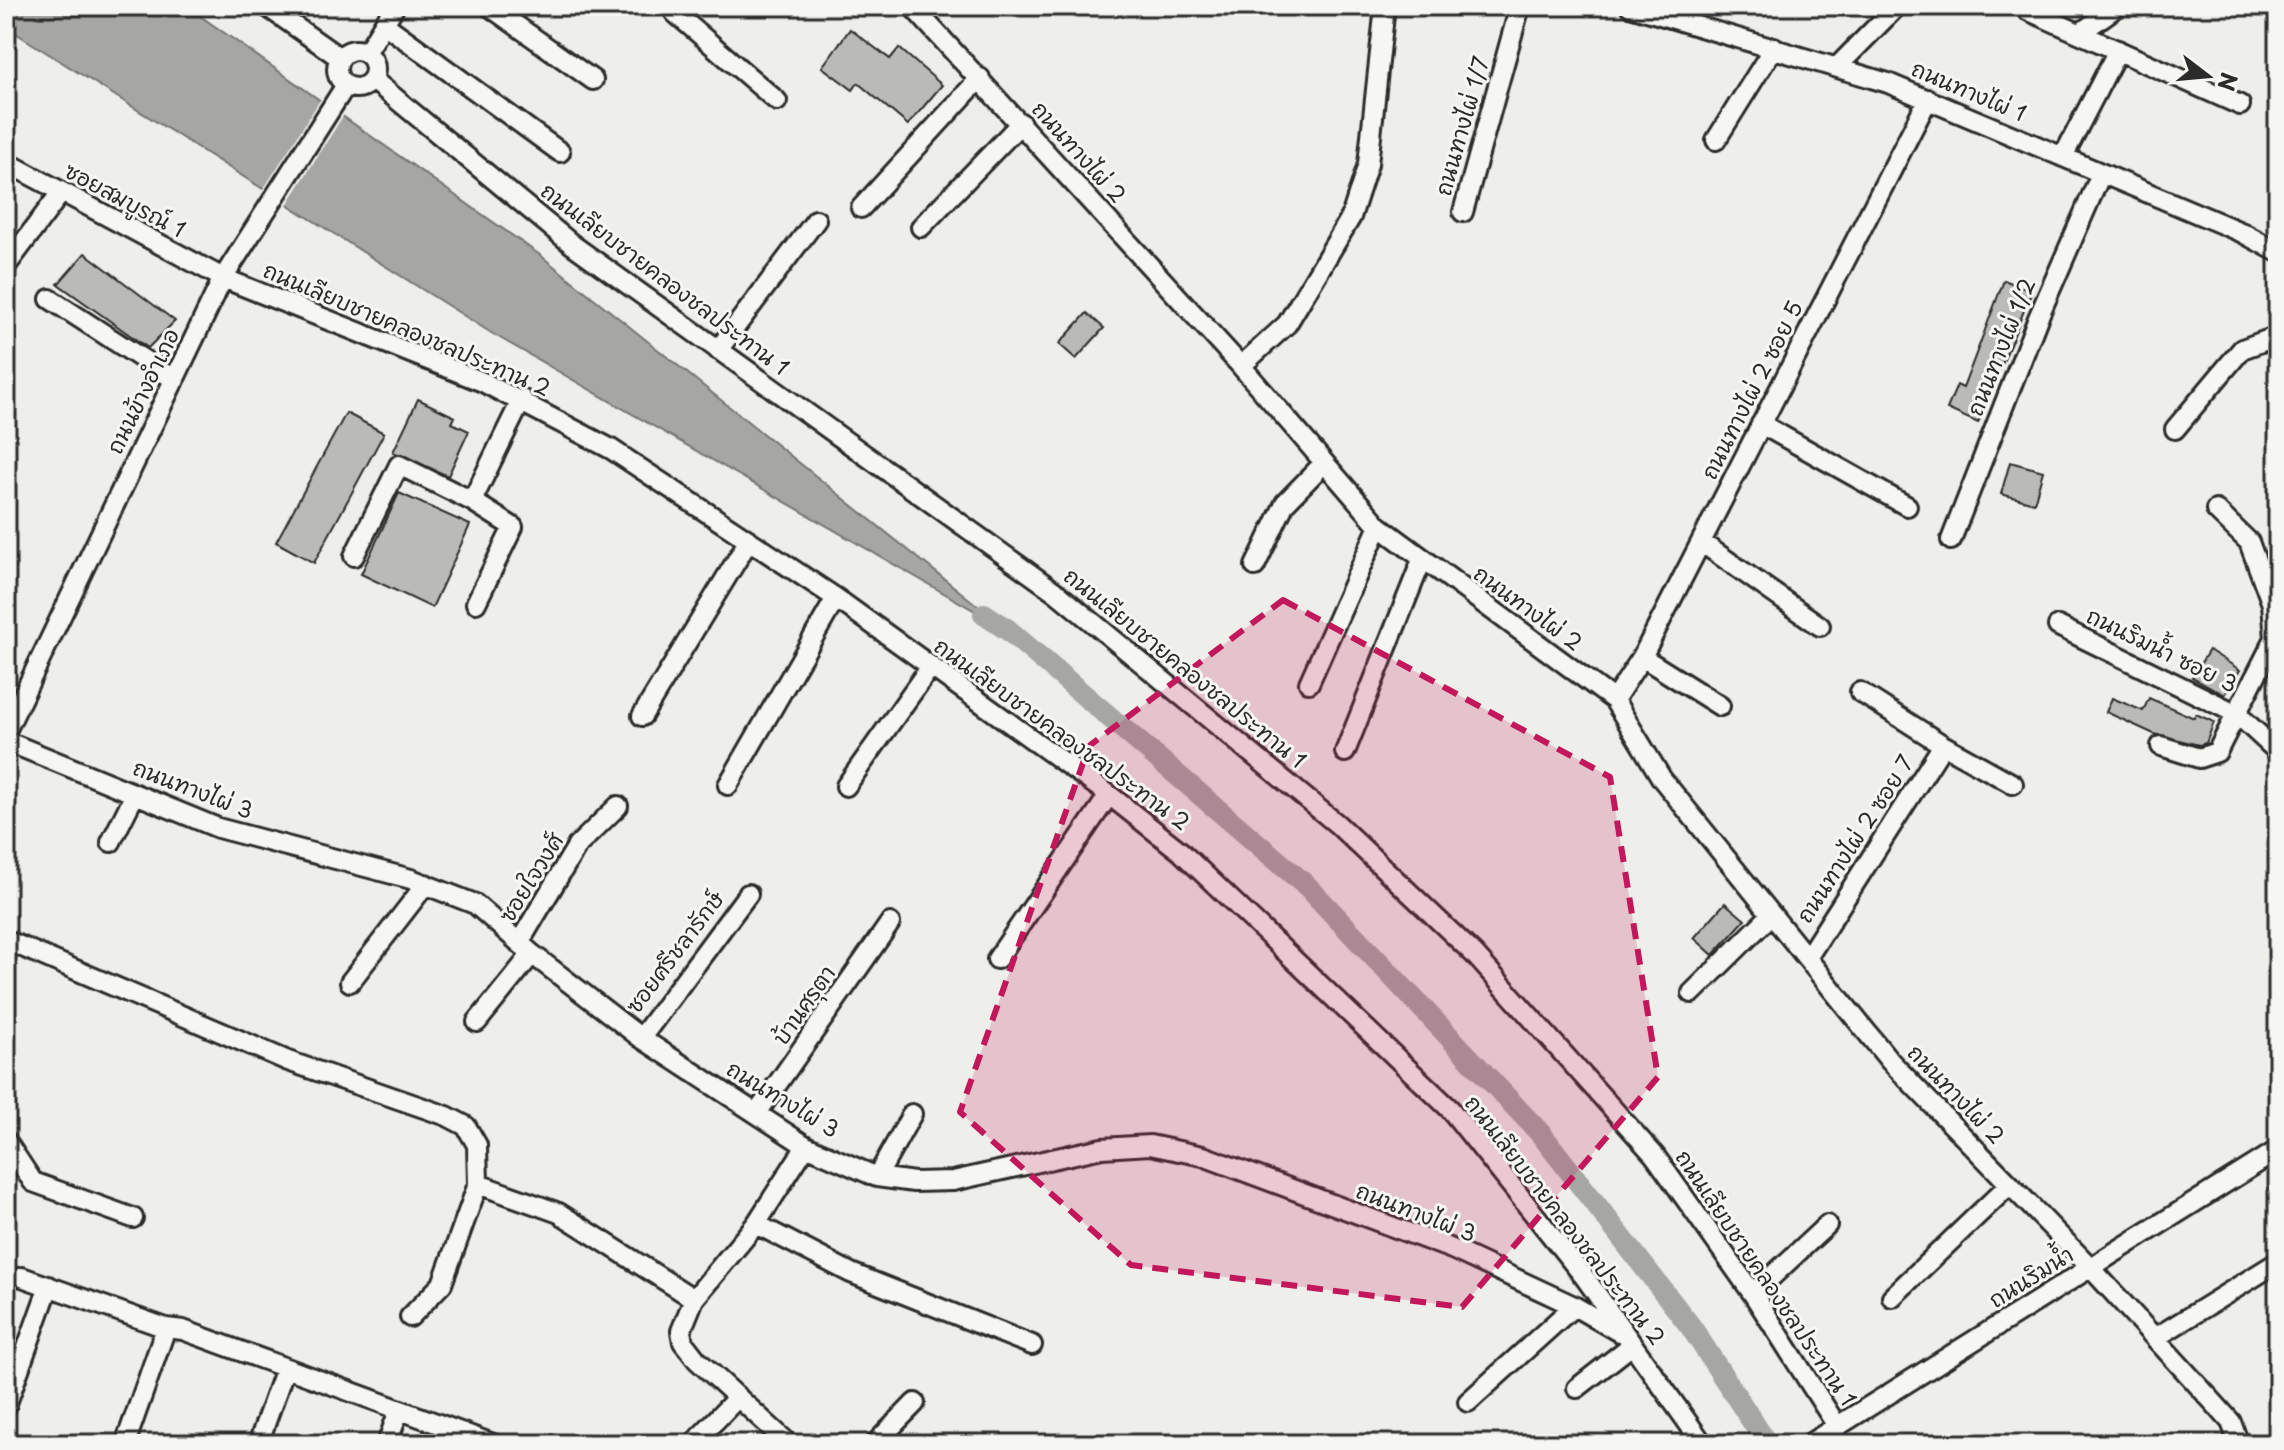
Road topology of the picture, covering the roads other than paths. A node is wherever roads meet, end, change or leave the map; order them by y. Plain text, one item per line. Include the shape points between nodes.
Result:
1 (266, 6) edge
2 (395, 6) edge
3 (489, 6) edge
4 (678, 6) edge
5 (912, 6) edge
6 (1385, 6) edge
7 (1520, 6) edge
8 (1630, 6) edge
9 (1897, 6) edge
10 (2118, 6) edge
11 (2027, 10) dead end
12 (384, 24) junction
13 (2080, 33) junction
14 (1774, 47) junction
15 (2118, 50) junction
16 (366, 53) junction
17 (340, 58) junction
18 (1837, 67) junction
19 (980, 78) junction
20 (372, 79) junction
21 (593, 80) dead end
22 (342, 91) junction
23 (1928, 99) junction
24 (777, 101) dead end
25 (2240, 105) dead end
26 (1021, 123) junction
27 (1716, 140) dead end
28 (560, 152) dead end
29 (2063, 157) junction
30 (6, 162) edge
31 (2101, 174) junction
32 (60, 194) junction
33 (861, 208) dead end
34 (1463, 212) dead end
35 (816, 220) dead end
36 (921, 227) dead end
37 (2278, 252) edge
38 (6, 266) edge
39 (223, 278) junction
40 (50, 299) dead end
41 (2278, 336) edge
42 (718, 350) junction
43 (1241, 366) junction
44 (175, 380) junction
45 (522, 399) junction
46 (1761, 424) junction
47 (2175, 429) dead end
48 (1324, 463) junction
49 (472, 501) junction
50 (1907, 506) dead end
51 (2216, 510) dead end
52 (1379, 526) junction
53 (749, 540) junction
54 (1951, 540) dead end
55 (1701, 542) junction
56 (354, 556) dead end
57 (1422, 560) junction
58 (1255, 566) dead end
59 (836, 598) junction
60 (476, 603) dead end
61 (1820, 626) dead end
62 (2058, 626) dead end
63 (1642, 657) junction
64 (931, 666) junction
65 (1309, 683) dead end
66 (1860, 692) dead end
67 (1614, 700) junction
68 (1720, 706) dead end
69 (2237, 714) junction
70 (642, 716) dead end
71 (6, 731) edge
72 (6, 741) edge
73 (1943, 745) junction
74 (2161, 746) dead end
75 (1345, 752) dead end
76 (2278, 752) edge
77 (2013, 784) dead end
78 (728, 785) dead end
79 (846, 786) dead end
80 (135, 794) junction
81 (1109, 795) junction
82 (618, 806) dead end
83 (111, 842) dead end
84 (426, 884) junction
85 (748, 894) dead end
86 (1770, 916) junction
87 (890, 923) dead end
88 (6, 940) edge
89 (525, 948) junction
90 (1807, 958) junction
91 (997, 959) dead end
92 (350, 982) dead end
93 (1692, 993) dead end
94 (477, 1022) dead end
95 (641, 1038) junction
96 (757, 1113) junction
97 (912, 1114) dead end
98 (6, 1141) edge
99 (806, 1146) junction
100 (2278, 1150) edge
101 (877, 1177) junction
102 (478, 1184) junction
103 (2009, 1185) junction
104 (133, 1218) dead end
105 (756, 1224) junction
106 (1827, 1225) dead end
107 (2278, 1262) edge
108 (2091, 1268) junction
109 (22, 1277) dead end
110 (49, 1286) junction
111 (1753, 1294) junction
112 (1892, 1297) dead end
113 (694, 1299) junction
114 (1574, 1306) junction
115 (410, 1317) dead end
116 (166, 1328) junction
117 (2155, 1338) junction
118 (1629, 1340) junction
119 (1032, 1345) dead end
120 (285, 1368) junction
121 (1577, 1388) dead end
122 (738, 1397) junction
123 (1468, 1402) dead end
124 (915, 1403) dead end
125 (6, 1406) edge
126 (399, 1410) junction
127 (1835, 1428) junction
128 (125, 1444) edge
129 (258, 1444) edge
130 (387, 1444) edge
131 (493, 1444) edge
132 (693, 1444) edge
133 (789, 1444) edge
134 (875, 1444) edge
135 (1703, 1444) edge
136 (1809, 1444) edge
137 (2239, 1444) edge

1 - 17 street
2 - 12 street
3 - 21 street
4 - 24 street via 675,13
5 - 19 street, ถนนทางไผ่ 2
6 - 43 street via 1368,164 1351,217 1287,324
7 - 34 street, ถนนทางไผ่ 1/7
8 - 14 street, ถนนทางไผ่ 1
9 - 18 street
10 - 13 street
11 - 13 street
12 - 16 street
12 - 28 street
13 - 15 street
14 - 18 street, ถนนทางไผ่ 1
14 - 27 street
15 - 25 street
15 - 29 street
16 - 17 street via 352,50
16 - 20 street via 375,65
17 - 22 street
18 - 23 street, ถนนทางไผ่ 1
19 - 26 street, ถนนทางไผ่ 2
19 - 33 street
20 - 22 street
20 - 42 street, ถนนเลียบชายคลองชลประทาน 1 via 573,245
22 - 39 street, ถนนข้างอำเภอ
23 - 29 street, ถนนทางไผ่ 1
23 - 46 street, ถนนทางไผ่ 2 ซอย 5
26 - 36 street
26 - 43 street, ถนนทางไผ่ 2
29 - 31 street, ถนนทางไผ่ 1
30 - 32 street, ซอยสมบูรณ์ 1
31 - 37 street, ถนนทางไผ่ 1
31 - 54 street, ถนนทางไผ่ 1/2
32 - 38 street
32 - 39 street, ซอยสมบูรณ์ 1
35 - 42 street
39 - 44 street, ถนนข้างอำเภอ
39 - 45 street, ถนนเลียบชายคลองชลประทาน 2
40 - 44 street
41 - 47 street via 2242,349
42 - 111 street, ถนนเลียบชายคลองชลประทาน 1 via 1057,593 1337,824 1474,954 1655,1156
43 - 48 street, ถนนทางไผ่ 2
44 - 71 street, ถนนข้างอำเภอ
45 - 49 street
45 - 53 street, ถนนเลียบชายคลองชลประทาน 2 via 611,449
46 - 50 street
46 - 55 street, ถนนทางไผ่ 2 ซอย 5
48 - 52 street, ถนนทางไผ่ 2
48 - 58 street via 1285,503
49 - 56 street via 399,465
49 - 60 street via 513,527
51 - 69 street via 2249,542 2272,604 2275,638
52 - 57 street, ถนนทางไผ่ 2
52 - 65 street
53 - 59 street, ถนนเลียบชายคลองชลประทาน 2
53 - 70 street
55 - 61 street
55 - 63 street, ถนนทางไผ่ 2 ซอย 5
57 - 67 street, ถนนทางไผ่ 2
57 - 75 street
59 - 64 street, ถนนเลียบชายคลองชลประทาน 2
59 - 78 street
62 - 69 street, ถนนริมน้ำ ซอย 3
63 - 67 street, ถนนทางไผ่ 2 ซอย 5
63 - 68 street
64 - 79 street
64 - 81 street, ถนนเลียบชายคลองชลประทาน 2
66 - 73 street
67 - 86 street, ถนนทางไผ่ 2 via 1662,779
69 - 74 street via 2217,752 2209,756 2188,756
69 - 76 street, ถนนริมน้ำ ซอย 3
72 - 80 street, ถนนทางไผ่ 3
73 - 77 street
73 - 90 street, ถนนทางไผ่ 2 ซอย 7
80 - 83 street
80 - 84 street, ถนนทางไผ่ 3 via 218,828
81 - 91 street
81 - 118 street, ถนนเลียบชายคลองชลประทาน 2 via 1180,851 1450,1109
82 - 89 street, ซอยใจวงศ์ via 577,846
84 - 89 street, ถนนทางไผ่ 3 via 475,904
84 - 92 street
85 - 95 street, ซอยศรีชลารักษ์
86 - 90 street, ถนนทางไผ่ 2
86 - 93 street
87 - 96 street, บ้านศรุตา
88 - 102 street via 271,1054 457,1121 477,1145
89 - 94 street, ซอยใจวงศ์
89 - 95 street, ถนนทางไผ่ 3
90 - 103 street, ถนนทางไผ่ 2 via 1890,1061
95 - 96 street, ถนนทางไผ่ 3
96 - 99 street, ถนนทางไผ่ 3
97 - 101 street
98 - 104 street via 33,1182
99 - 101 street, ถนนทางไผ่ 3
99 - 105 street
100 - 108 street, ถนนริมน้ำ
101 - 114 street, ถนนทางไผ่ 3 via 953,1181 1102,1148 1150,1145 1203,1156 1452,1249
102 - 113 street via 559,1213
102 - 115 street via 442,1284
103 - 108 street, ถนนทางไผ่ 2
103 - 112 street
105 - 113 street
105 - 119 street via 851,1273
106 - 111 street
107 - 117 street
108 - 117 street, ถนนทางไผ่ 2
108 - 127 street, ถนนริมน้ำ
109 - 110 street
110 - 116 street
110 - 125 street
111 - 127 street, ถนนเลียบชายคลองชลประทาน 1
113 - 122 street via 682,1320 683,1342
114 - 118 street, ถนนทางไผ่ 3
114 - 123 street
116 - 120 street
116 - 128 street
117 - 137 street, ถนนทางไผ่ 2 via 2231,1422
118 - 121 street
118 - 135 street, ถนนเลียบชายคลองชลประทาน 2
120 - 126 street
120 - 129 street
122 - 132 street
122 - 133 street
124 - 134 street
126 - 130 street
126 - 131 street
127 - 136 street, ถนนริมน้ำ

